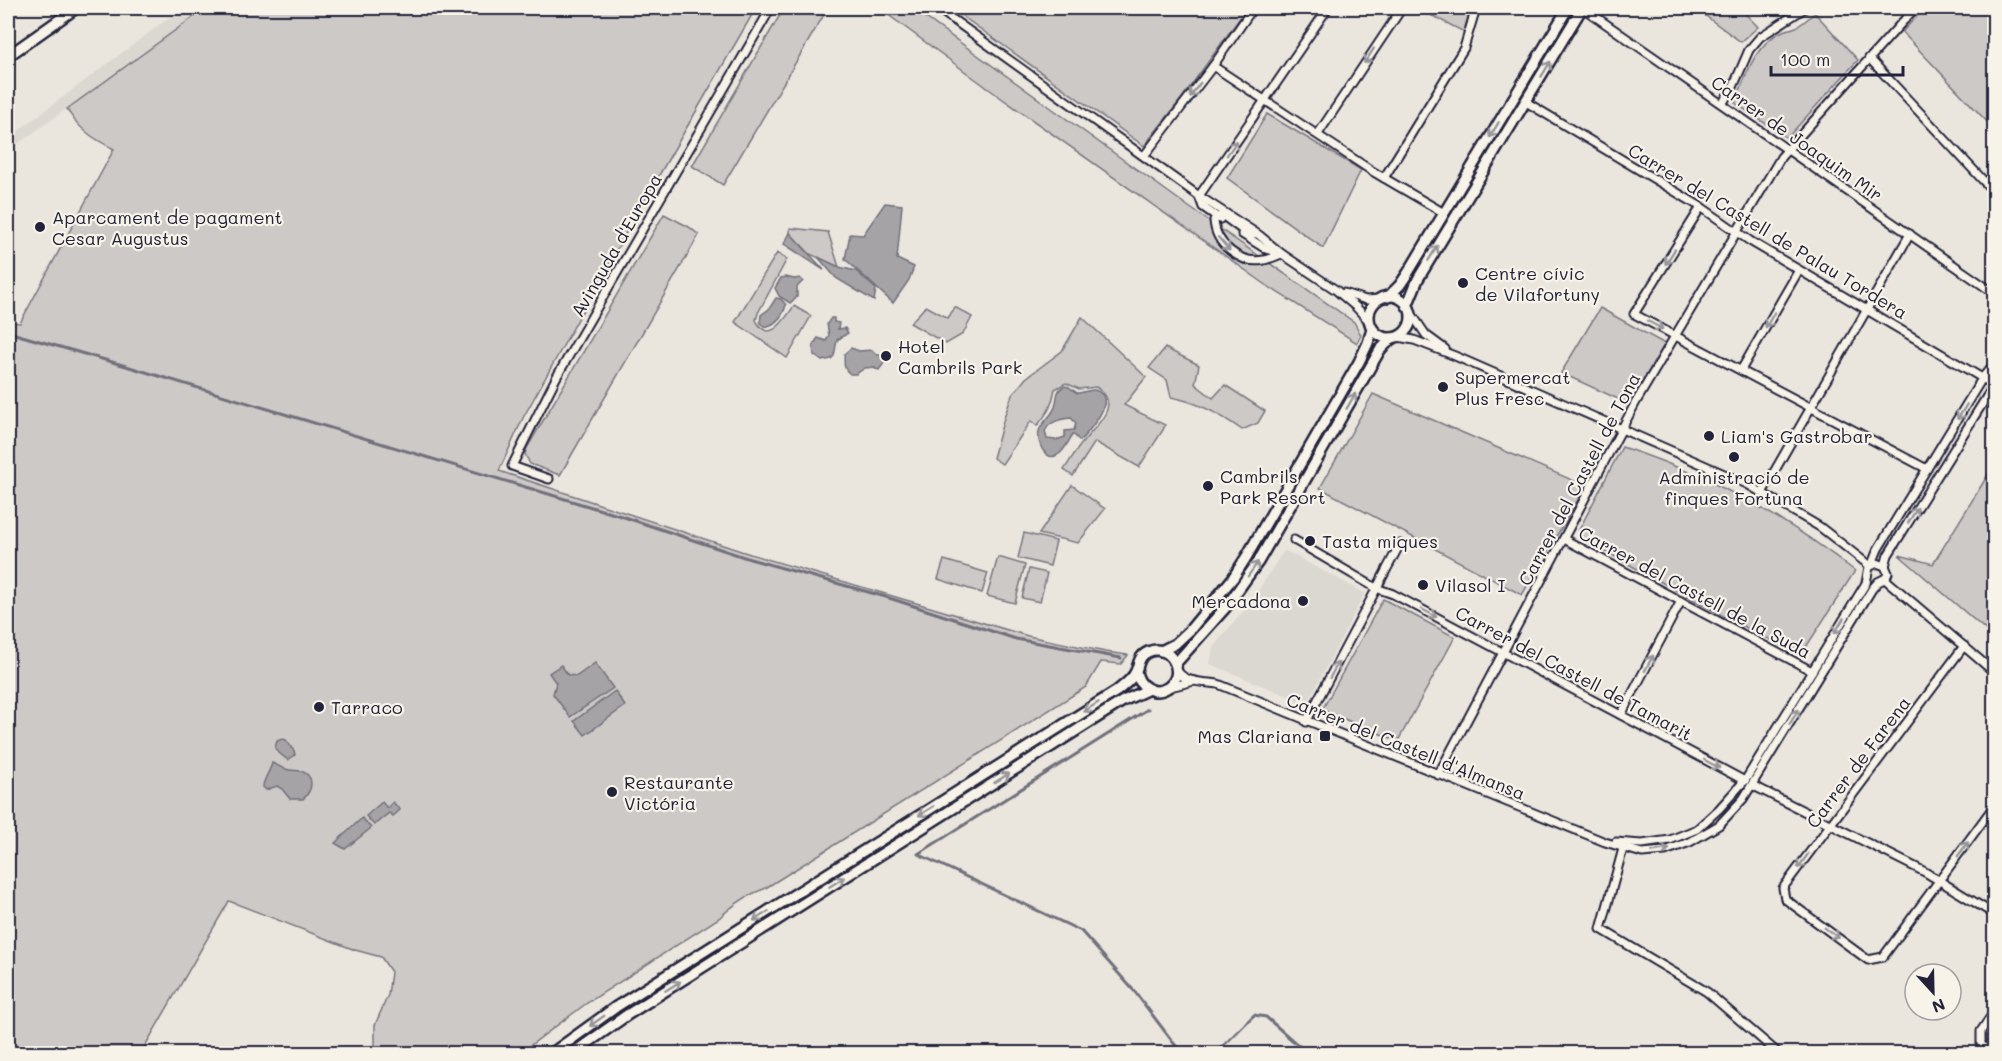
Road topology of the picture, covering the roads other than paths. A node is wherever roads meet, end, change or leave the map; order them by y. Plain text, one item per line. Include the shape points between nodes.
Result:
1 (71, 8) edge
2 (771, 8) edge
3 (937, 8) edge
4 (1253, 8) edge
5 (1328, 8) edge
6 (1402, 8) edge
7 (1476, 8) edge
8 (1568, 8) edge
9 (1582, 8) edge
10 (1805, 8) edge
11 (1914, 8) edge
12 (8, 56) edge
13 (1869, 58) junction
14 (1213, 66) junction
15 (1266, 100) junction
16 (1526, 102) junction
17 (1722, 104) junction
18 (1318, 134) junction
19 (1787, 149) junction
20 (1144, 156) junction
21 (1384, 178) junction
22 (1995, 192) edge
23 (1199, 196) junction
24 (1701, 207) junction
25 (1444, 213) junction
26 (1218, 218) junction
27 (1737, 233) junction
28 (1910, 234) junction
29 (1260, 235) junction
30 (1282, 254) junction
31 (1799, 270) junction
32 (1336, 290) junction
33 (1994, 292) edge
34 (1384, 298) junction
35 (1409, 309) junction
36 (1866, 311) junction
37 (1371, 325) junction
38 (1676, 336) junction
39 (1395, 338) junction
40 (1455, 356) junction
41 (1995, 364) edge
42 (1741, 370) junction
43 (1983, 377) junction
44 (1995, 385) edge
45 (1811, 407) junction
46 (1622, 429) junction
47 (1927, 469) junction
48 (549, 478) dead end
49 (1762, 492) junction
50 (1564, 538) junction
51 (1294, 540) dead end
52 (1400, 544) dead end
53 (1871, 565) junction
54 (1885, 566) junction
55 (1868, 575) junction
56 (1882, 581) junction
57 (1376, 588) junction
58 (1681, 601) junction
59 (1964, 646) junction
60 (1161, 651) junction
61 (1503, 652) junction
62 (1176, 666) junction
63 (1136, 671) junction
64 (1812, 671) junction
65 (1995, 672) edge
66 (1196, 681) junction
67 (1167, 688) junction
68 (1149, 689) junction
69 (1621, 715) junction
70 (1306, 722) junction
71 (1438, 775) junction
72 (1745, 781) junction
73 (1752, 785) junction
74 (1995, 806) edge
75 (1830, 824) junction
76 (1624, 845) junction
77 (1939, 880) junction
78 (1995, 914) edge
79 (1995, 1012) edge
80 (551, 1053) edge
81 (572, 1053) edge
82 (1779, 1053) edge
83 (1994, 1053) edge

1 - 12 street
2 - 48 street, Avinguda d'Europa via 556,378 512,466
3 - 20 street
4 - 14 street
5 - 15 street
6 -> 18 street
7 - 21 street via 1464,48
8 -> 25 street
16 -> 9 street
9 - 17 street, Carrer de Joaquim Mir
10 - 17 street via 1760,37 1749,50
11 - 13 street, Carrer del Castell de Tona
13 - 19 street, Carrer del Castell de Tona
13 - 22 street
14 - 15 street
14 -> 20 street
15 - 18 street
23 -> 15 street
16 - 24 street, Carrer del Castell de Palau Tordera
35 -> 16 street via 1418,279
17 - 19 street, Carrer de Joaquim Mir
18 - 21 street
19 - 27 street, Carrer del Castell de Tona
19 - 28 street, Carrer de Joaquim Mir
20 - 23 street
21 - 25 street
23 - 26 street via 1203,207
23 - 29 street
24 - 27 street, Carrer del Castell de Palau Tordera
24 -> 38 street via 1634,314
25 - 34 street via 1400,285
26 - 29 street via 1222,216 1245,232
26 - 30 street via 1266,249
26 -> 30 street via 1214,220 1214,229 1230,251 1262,261
27 - 31 street, Carrer del Castell de Palau Tordera
27 - 38 street, Carrer del Castell de Tona
28 - 33 street, Carrer de Joaquim Mir
28 - 36 street
29 - 30 street
30 - 32 street
31 - 36 street, Carrer del Castell de Palau Tordera
31 -> 42 street
32 - 34 street via 1356,298
32 - 37 street
34 - 35 street via 1397,298
34 - 37 street via 1371,308
35 - 39 street via 1408,327
35 - 40 street via 1426,336
36 - 43 street, Carrer del Castell de Palau Tordera
36 - 45 street
37 - 39 street via 1381,336
37 - 60 street via 1359,362 1247,556 1190,630
38 - 42 street
38 - 46 street, Carrer del Castell de Tona
39 - 40 street via 1414,340
62 -> 39 street via 1258,562 1380,350
40 - 46 street
41 - 43 street
42 - 45 street
43 - 44 street, Carrer del Castell de Palau Tordera
43 -> 47 street
54 -> 44 street via 1888,555
45 - 47 street
45 - 49 street
46 - 49 street
46 - 50 street, Carrer del Castell de Tona
47 - 53 street
49 - 53 street via 1820,527
50 - 58 street, Carrer del Castell de la Suda
50 - 61 street, Carrer del Castell de Tona
51 - 57 street, Carrer del Castell de Tamarit
52 - 57 street
53 - 54 street
53 - 55 street
54 - 56 street via 1888,573
55 - 56 street via 1871,580
55 -> 64 street, Carrer del Castell d'Almansa
56 - 59 street
73 -> 56 street, Carrer del Castell d'Almansa
57 -> 61 street, Carrer del Castell de Tamarit
70 -> 57 street
58 - 64 street, Carrer del Castell de la Suda
69 -> 58 street
59 - 65 street
59 - 75 street, Carrer de Farena
60 - 62 street via 1170,655
60 - 63 street via 1144,655
61 - 69 street, Carrer del Castell de Tamarit
61 - 71 street, Carrer del Castell de Tona
62 - 66 street, Carrer del Castell d'Almansa via 1180,675
62 - 67 street via 1173,682
63 - 68 street via 1141,684
63 -> 80 street via 1117,691 616,1007
64 - 72 street, Carrer del Castell d'Almansa
66 - 67 street, Carrer del Castell d'Almansa
66 - 70 street, Carrer del Castell d'Almansa via 1218,684
67 - 68 street
81 -> 68 street via 1123,700
69 -> 72 street, Carrer del Castell de Tamarit
70 - 71 street, Carrer del Castell d'Almansa
71 - 76 street, Carrer del Castell d'Almansa via 1605,842
72 - 76 street, Carrer del Castell d'Almansa via 1697,830 1670,840
73 - 75 street
76 -> 73 street, Carrer del Castell d'Almansa via 1642,853 1665,851 1690,842 1719,825
77 -> 74 street
75 - 77 street
75 -> 77 street, Carrer de Farena via 1783,888 1785,898 1868,960 1883,957
76 - 82 street via 1601,930 1707,992
77 - 78 street
79 - 83 street via 1981,1032 1981,1045

